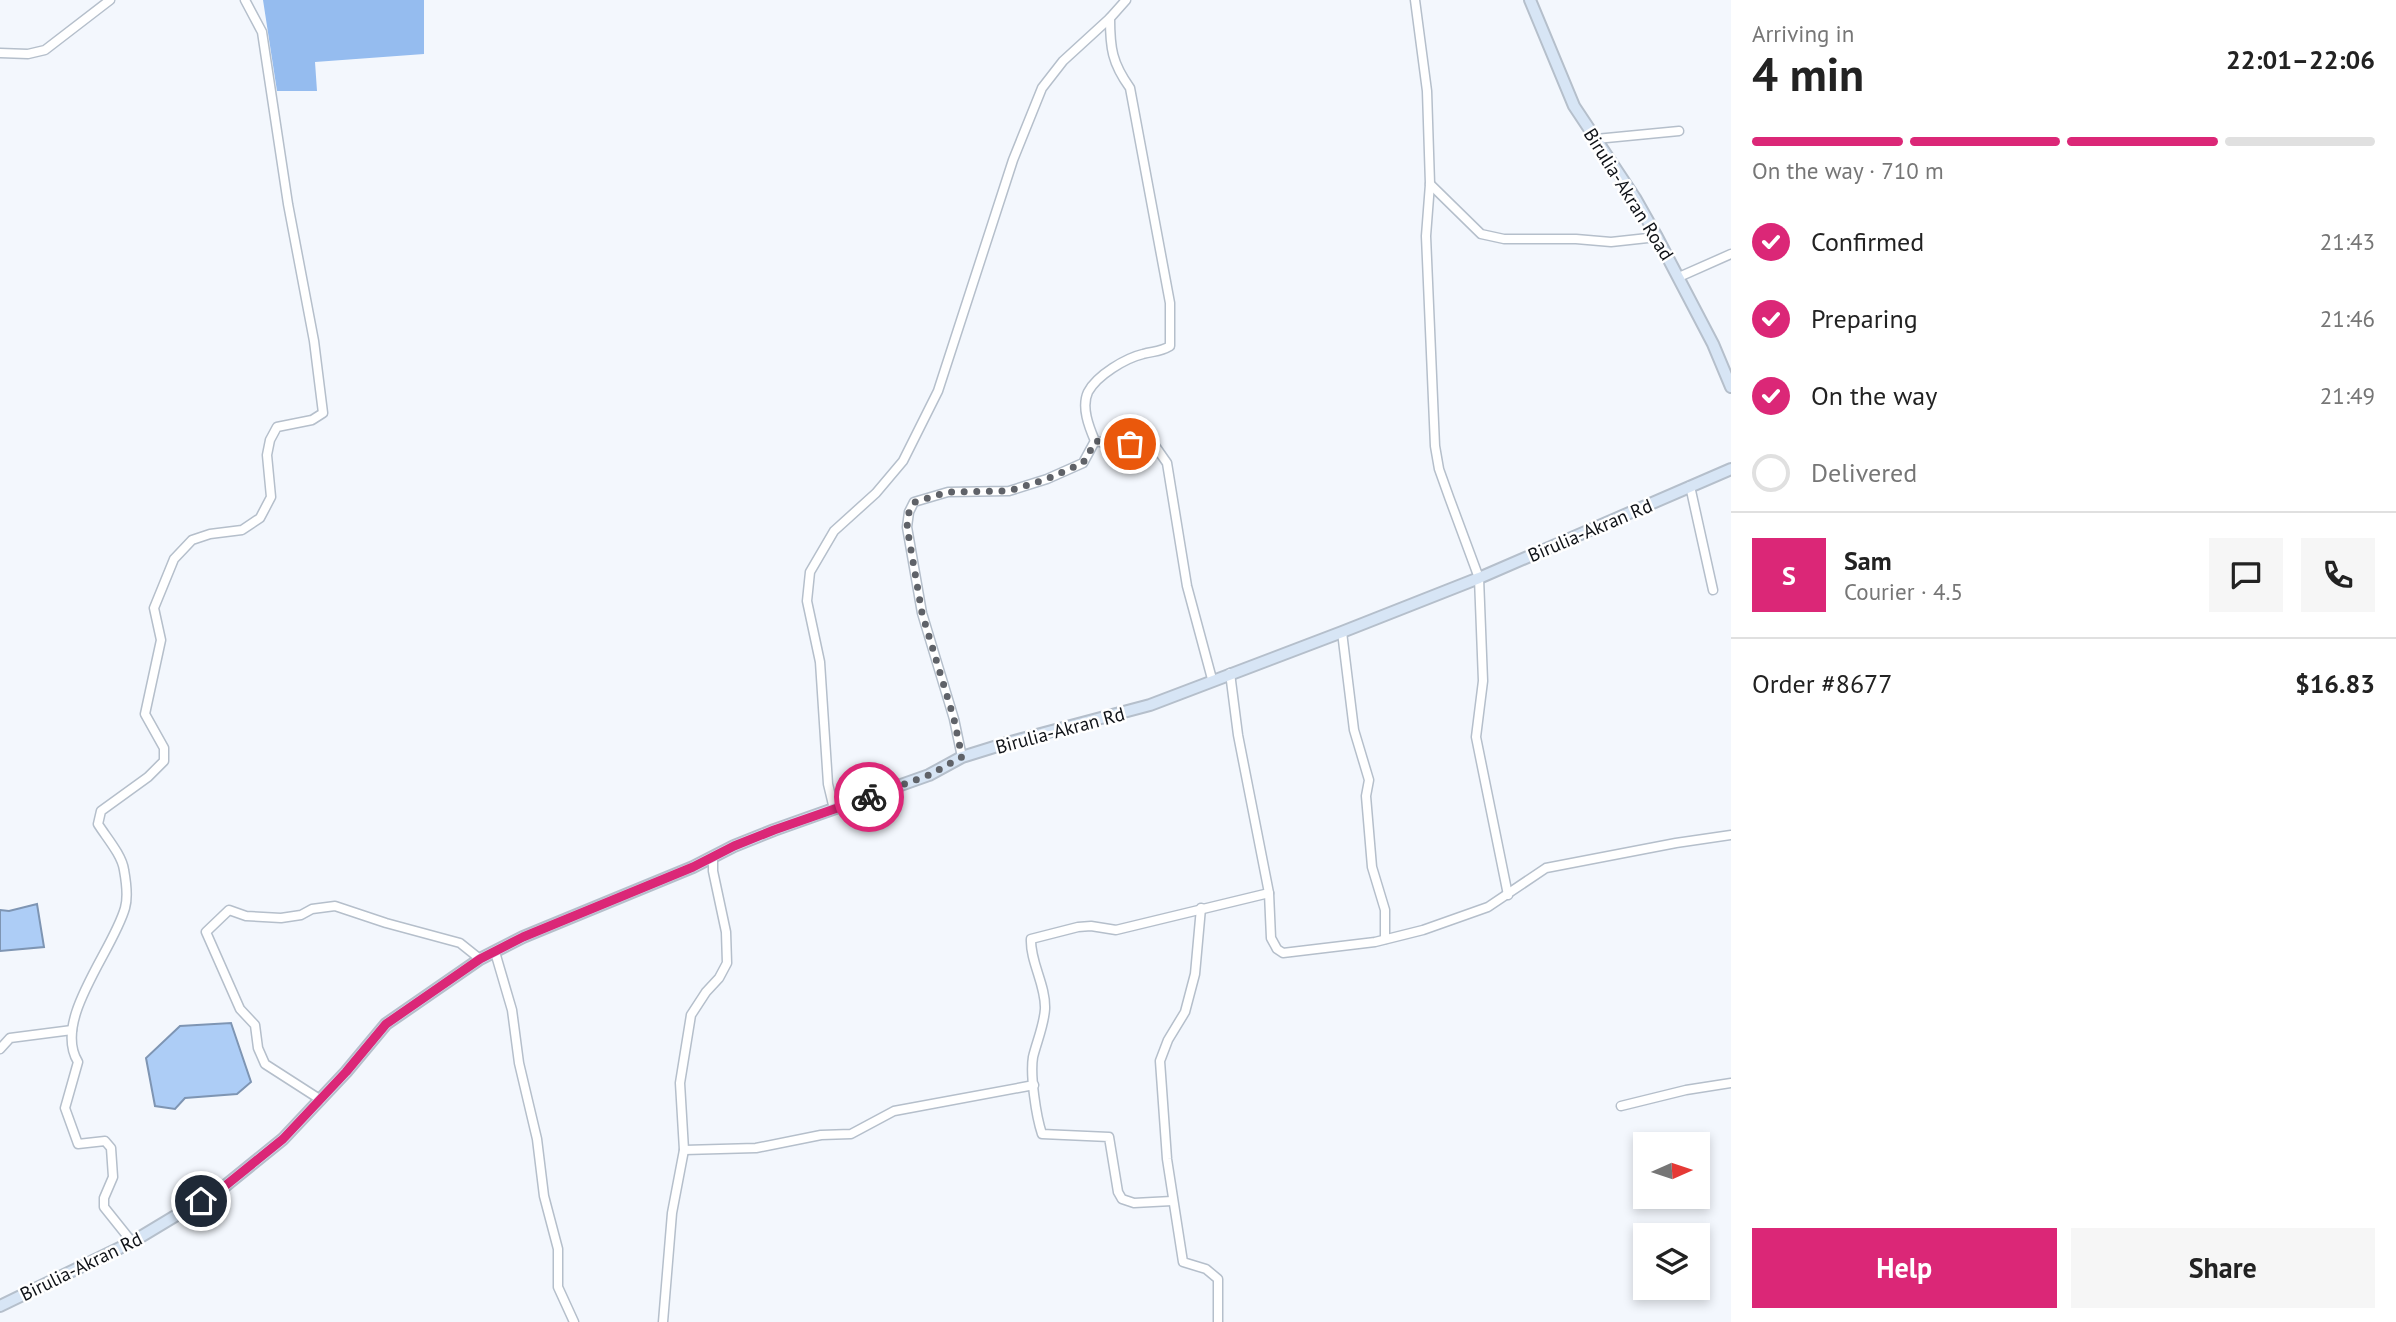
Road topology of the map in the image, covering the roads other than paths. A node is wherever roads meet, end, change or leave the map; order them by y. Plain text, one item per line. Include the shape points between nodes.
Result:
1 (110, 0) edge
2 (246, 0) edge
3 (1126, 0) edge
4 (1415, 0) edge
5 (1530, 0) edge
6 (1110, 19) junction
7 (0, 53) edge
8 (1679, 131) dead end
9 (1596, 139) junction
10 (1430, 184) junction
11 (1657, 237) junction
12 (1731, 254) edge
13 (1679, 277) junction
14 (1731, 387) edge
15 (1096, 441) junction
16 (1731, 469) edge
17 (1690, 486) junction
18 (1479, 578) junction
19 (1713, 590) dead end
20 (1342, 632) junction
21 (1230, 673) junction
22 (1212, 679) junction
23 (962, 757) junction
24 (834, 809) junction
25 (1731, 835) edge
26 (713, 857) junction
27 (1269, 893) junction
28 (1508, 895) junction
29 (1201, 908) junction
30 (1385, 939) junction
31 (495, 952) junction
32 (480, 959) junction
33 (72, 1030) junction
34 (0, 1049) edge
35 (1731, 1083) edge
36 (1034, 1085) junction
37 (321, 1100) junction
38 (1620, 1106) dead end
39 (684, 1150) junction
40 (1172, 1201) junction
41 (132, 1242) junction
42 (0, 1306) edge
43 (574, 1322) edge
44 (663, 1322) edge
45 (1218, 1322) edge

1 - 7 street via 45,51
2 - 33 street via 262,32 323,413 277,427 267,455 271,497 260,518 242,530 192,540 174,559 153,608 161,640 145,714 164,748 164,761 101,811 98,824 124,868 126,906
3 - 6 street
4 - 10 street via 1427,91
5 - 9 street, Birulia-Akran Road via 1574,106
6 - 15 street via 1110,48 1130,88 1170,303 1170,346 1116,366 1088,393 1088,425
6 - 24 street via 1063,61 1042,88 1013,160 938,391 902,461 876,493 834,531 810,572 807,601 820,662 828,785
8 - 9 street
9 - 11 street, Birulia-Akran Road
10 - 11 street via 1481,234 1504,239 1611,242
10 - 18 street via 1426,236 1435,446
11 - 13 street, Birulia-Akran Road
12 - 13 street
13 - 14 street, Birulia-Akran Road
15 - 22 street via 1153,443 1167,463 1187,586
15 - 23 street via 1083,463 1047,479 1009,491 948,492 915,502 909,512 908,539 922,613
16 - 17 street, Birulia-Akran Rd
17 - 18 street, Birulia-Akran Rd
17 - 19 street
18 - 20 street, Birulia-Akran Rd
18 - 28 street via 1483,681 1476,737
20 - 21 street, Birulia-Akran Rd
20 - 30 street via 1354,730 1369,780 1366,796 1372,867 1385,910
21 - 22 street, Birulia-Akran Rd
21 - 27 street
22 - 23 street, Birulia-Akran Rd via 1150,705
23 - 24 street, Birulia-Akran Rd via 929,775
24 - 26 street, Birulia-Akran Rd
25 - 28 street via 1546,867
26 - 31 street, Birulia-Akran Rd
26 - 39 street via 727,962 691,1015 680,1083
27 - 29 street
27 - 30 street via 1271,939 1283,953
28 - 30 street via 1468,915
29 - 36 street via 1116,930 1078,927 1031,939 1045,1008 1032,1061
29 - 40 street via 1195,974 1185,1012 1160,1061
31 - 32 street, Birulia-Akran Rd
31 - 43 street via 512,1010 544,1196 558,1249 558,1287
32 - 37 street, Birulia-Akran Rd via 386,1024
32 - 37 street via 460,943 335,906 281,918 229,910 206,932 240,1009 255,1025 265,1064
33 - 34 street via 10,1038
33 - 41 street via 72,1052 79,1062 65,1108 78,1144 105,1140 111,1148 113,1177 104,1207
35 - 38 street
36 - 39 street via 894,1111 851,1134 756,1148
36 - 40 street via 1042,1133 1109,1137 1122,1199 1134,1203
37 - 41 street, Birulia-Akran Rd via 283,1139 225,1186
39 - 44 street via 672,1213
40 - 45 street via 1183,1262 1206,1269 1218,1279
41 - 42 street, Birulia-Akran Rd

